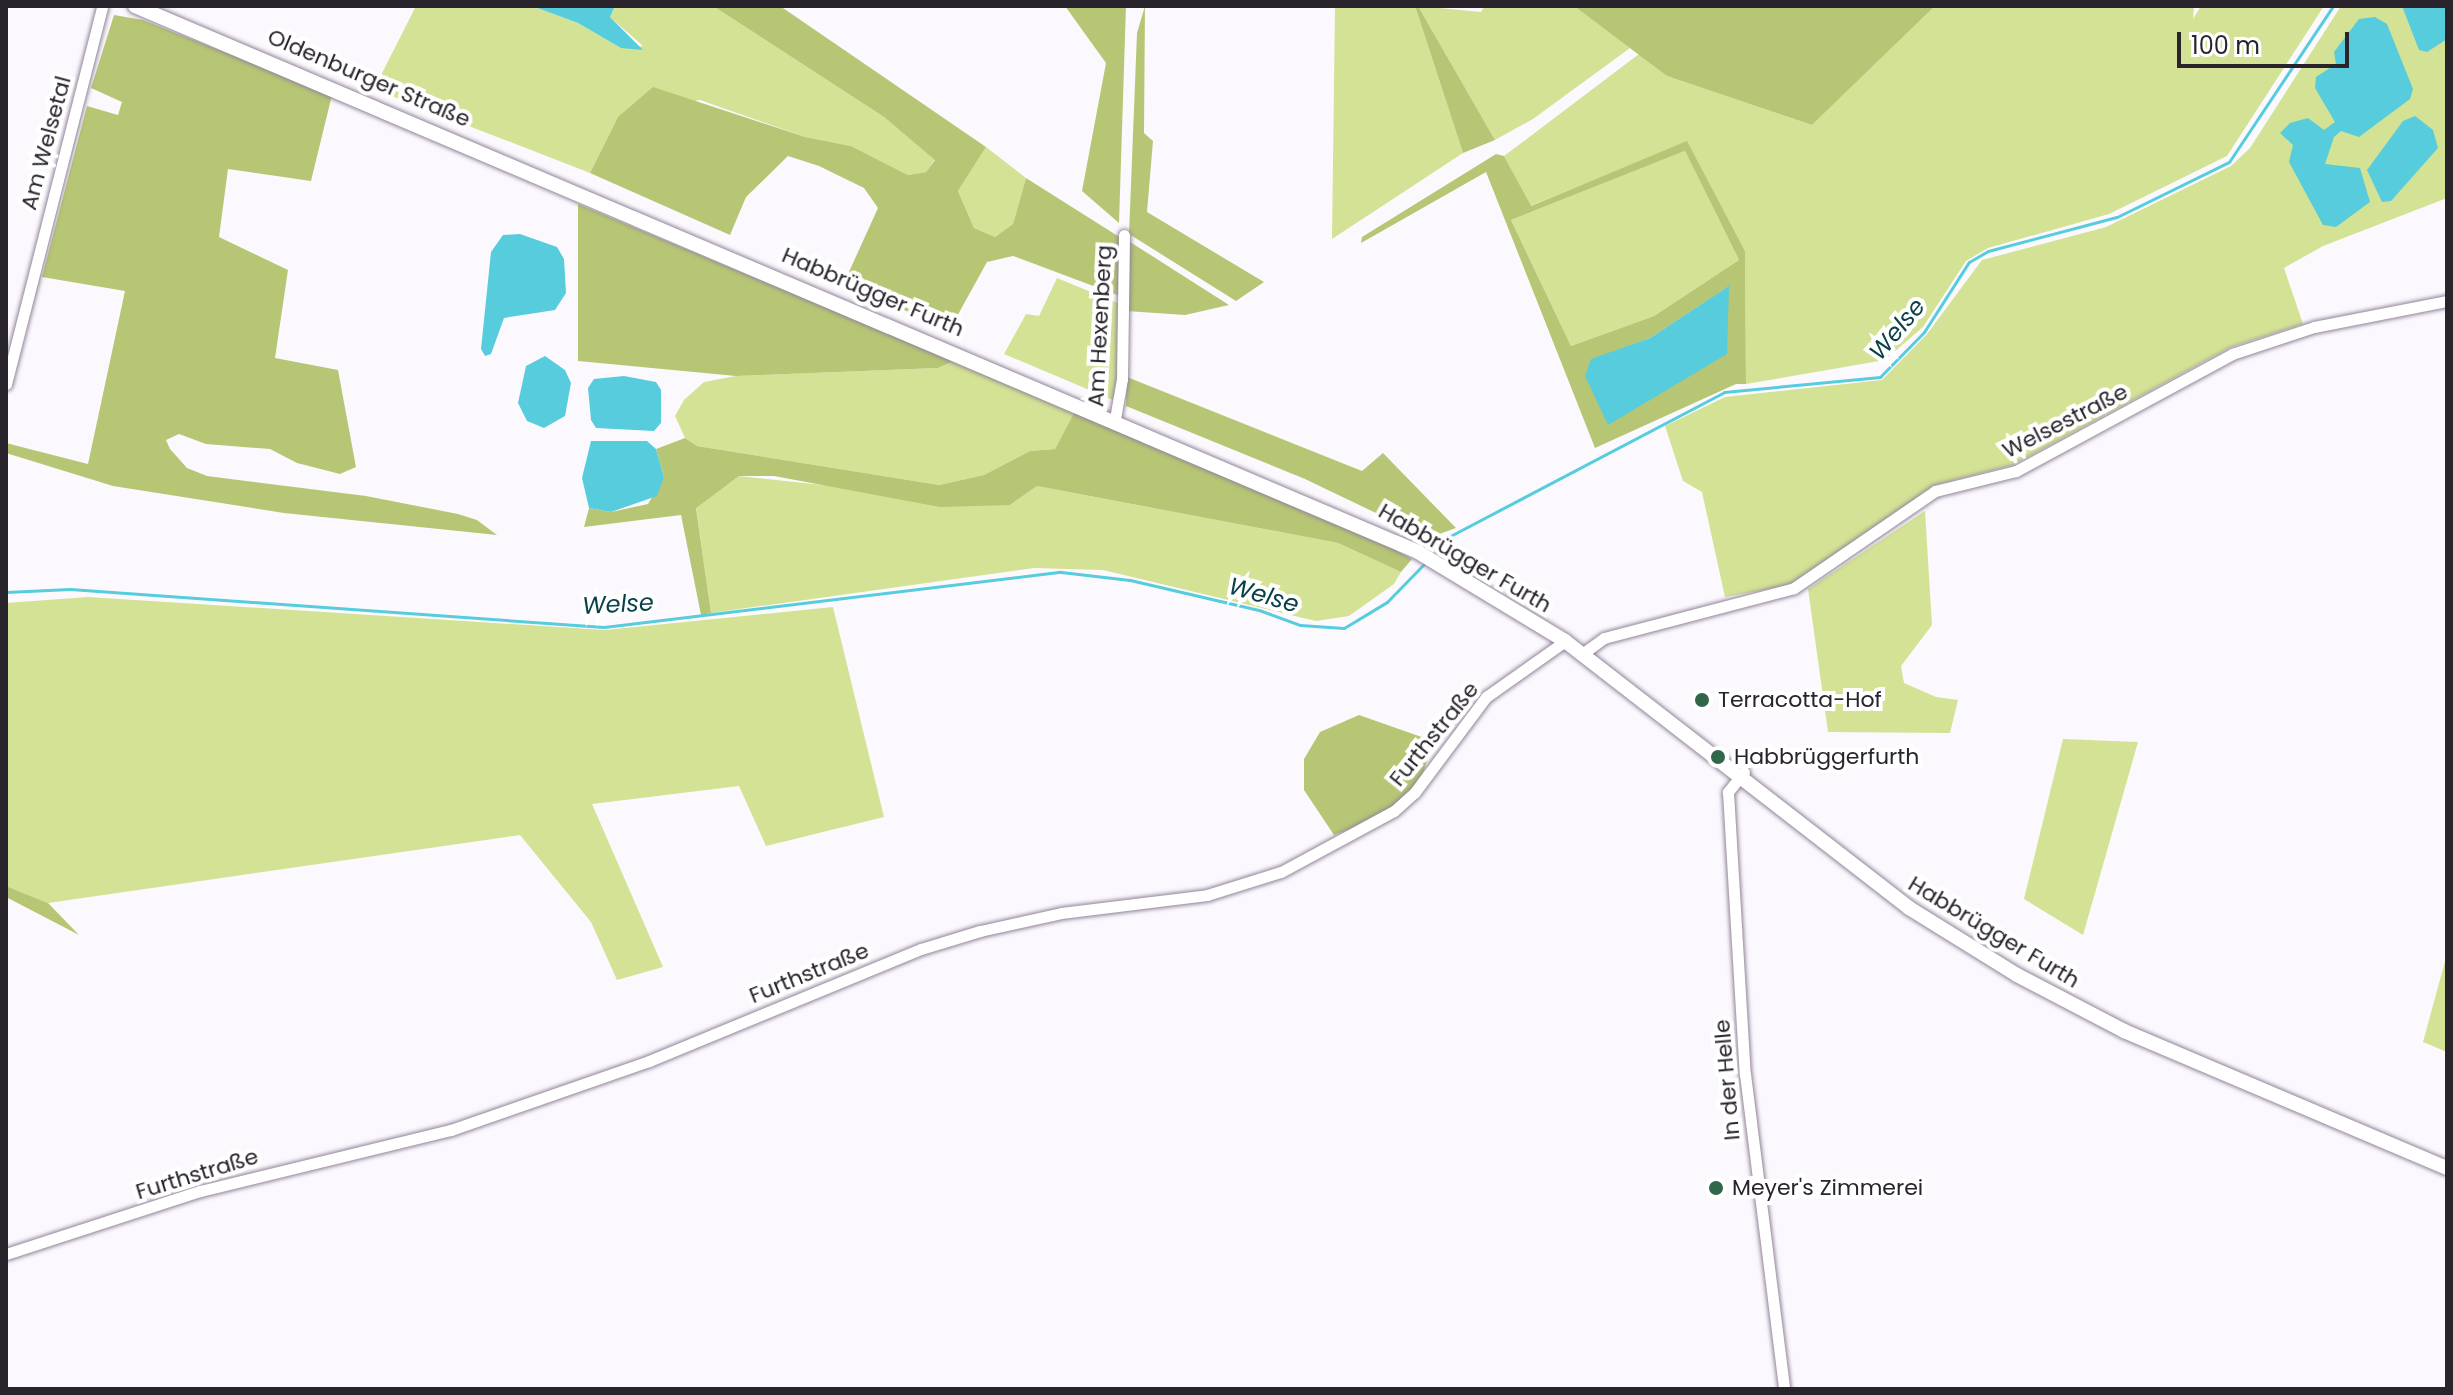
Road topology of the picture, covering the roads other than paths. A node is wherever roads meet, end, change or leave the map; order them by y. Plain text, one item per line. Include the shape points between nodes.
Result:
1 (102, 6) edge
2 (135, 6) edge
3 (497, 156) joint
4 (1124, 235) dead end
5 (2447, 301) edge
6 (6, 384) edge
7 (1115, 419) junction
8 (1565, 641) junction
9 (1582, 654) junction
10 (1741, 775) junction
11 (2447, 1168) edge
12 (6, 1254) edge
13 (1784, 1389) edge

1 - 6 street, Am Welsetal
2 - 3 street, Oldenburger Straße
3 - 7 street, Habbrügger Furth
4 - 7 street, Am Hexenberg via 1122,379
5 - 9 street, Welsestraße via 2314,327 2232,354 2016,471 1935,491 1794,588 1604,638
7 - 8 street, Habbrügger Furth via 1418,552
8 - 9 street, Habbrügger Furth
8 - 12 street, Furthstraße via 1486,697 1415,792 1394,811 1281,872 1207,895 1061,913 980,931 909,953 649,1061 451,1130 200,1191
9 - 10 street, Habbrügger Furth
10 - 11 street, Habbrügger Furth via 1909,908 2017,975 2124,1031
10 - 13 street, In der Helle via 1728,792 1745,1074

